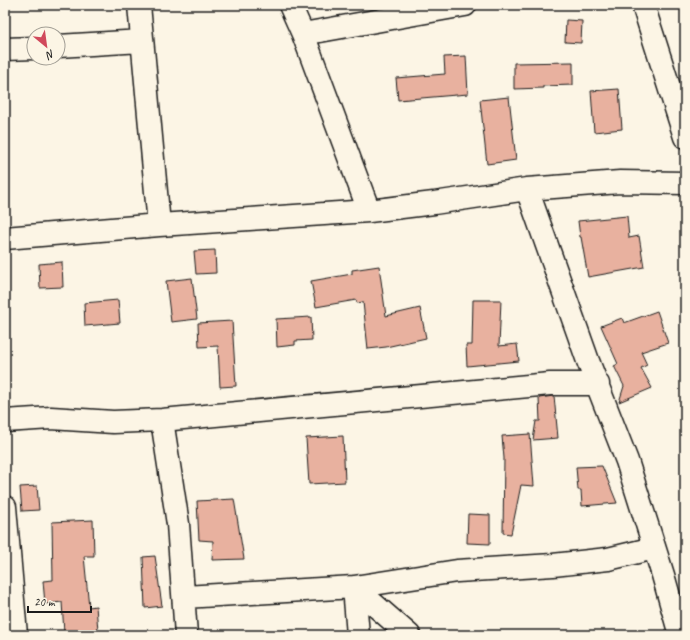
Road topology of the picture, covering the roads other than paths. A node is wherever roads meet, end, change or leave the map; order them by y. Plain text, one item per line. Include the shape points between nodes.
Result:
1 (139, 5) edge
2 (290, 5) edge
3 (465, 5) edge
4 (643, 5) edge
5 (303, 34) junction
6 (142, 41) junction
7 (66, 46) edge
8 (26, 48) edge
9 (5, 49) edge
10 (685, 137) edge
11 (685, 183) edge
12 (527, 189) junction
13 (369, 211) junction
14 (159, 225) junction
15 (5, 238) edge
16 (598, 384) junction
17 (162, 420) junction
18 (5, 421) edge
19 (5, 507) edge
20 (654, 548) junction
21 (354, 587) junction
22 (184, 596) junction
23 (16, 635) edge
24 (186, 635) edge
25 (358, 635) edge
26 (409, 635) edge
27 (680, 635) edge

1 - 6 street
2 - 5 street
3 - 5 street
4 - 10 street
5 - 13 street
6 - 7 street
6 - 14 street
8 - 9 street
11 - 12 street via 620,182
12 - 13 street
12 - 16 street
13 - 14 street
14 - 15 street
16 - 17 street via 550,384
16 - 20 street via 627,461
17 - 18 street via 113,422 51,418
17 - 22 street via 178,524
19 - 23 street
20 - 21 street via 608,559 457,570
20 - 27 street
21 - 22 street
21 - 25 street
21 - 26 street
22 - 24 street

